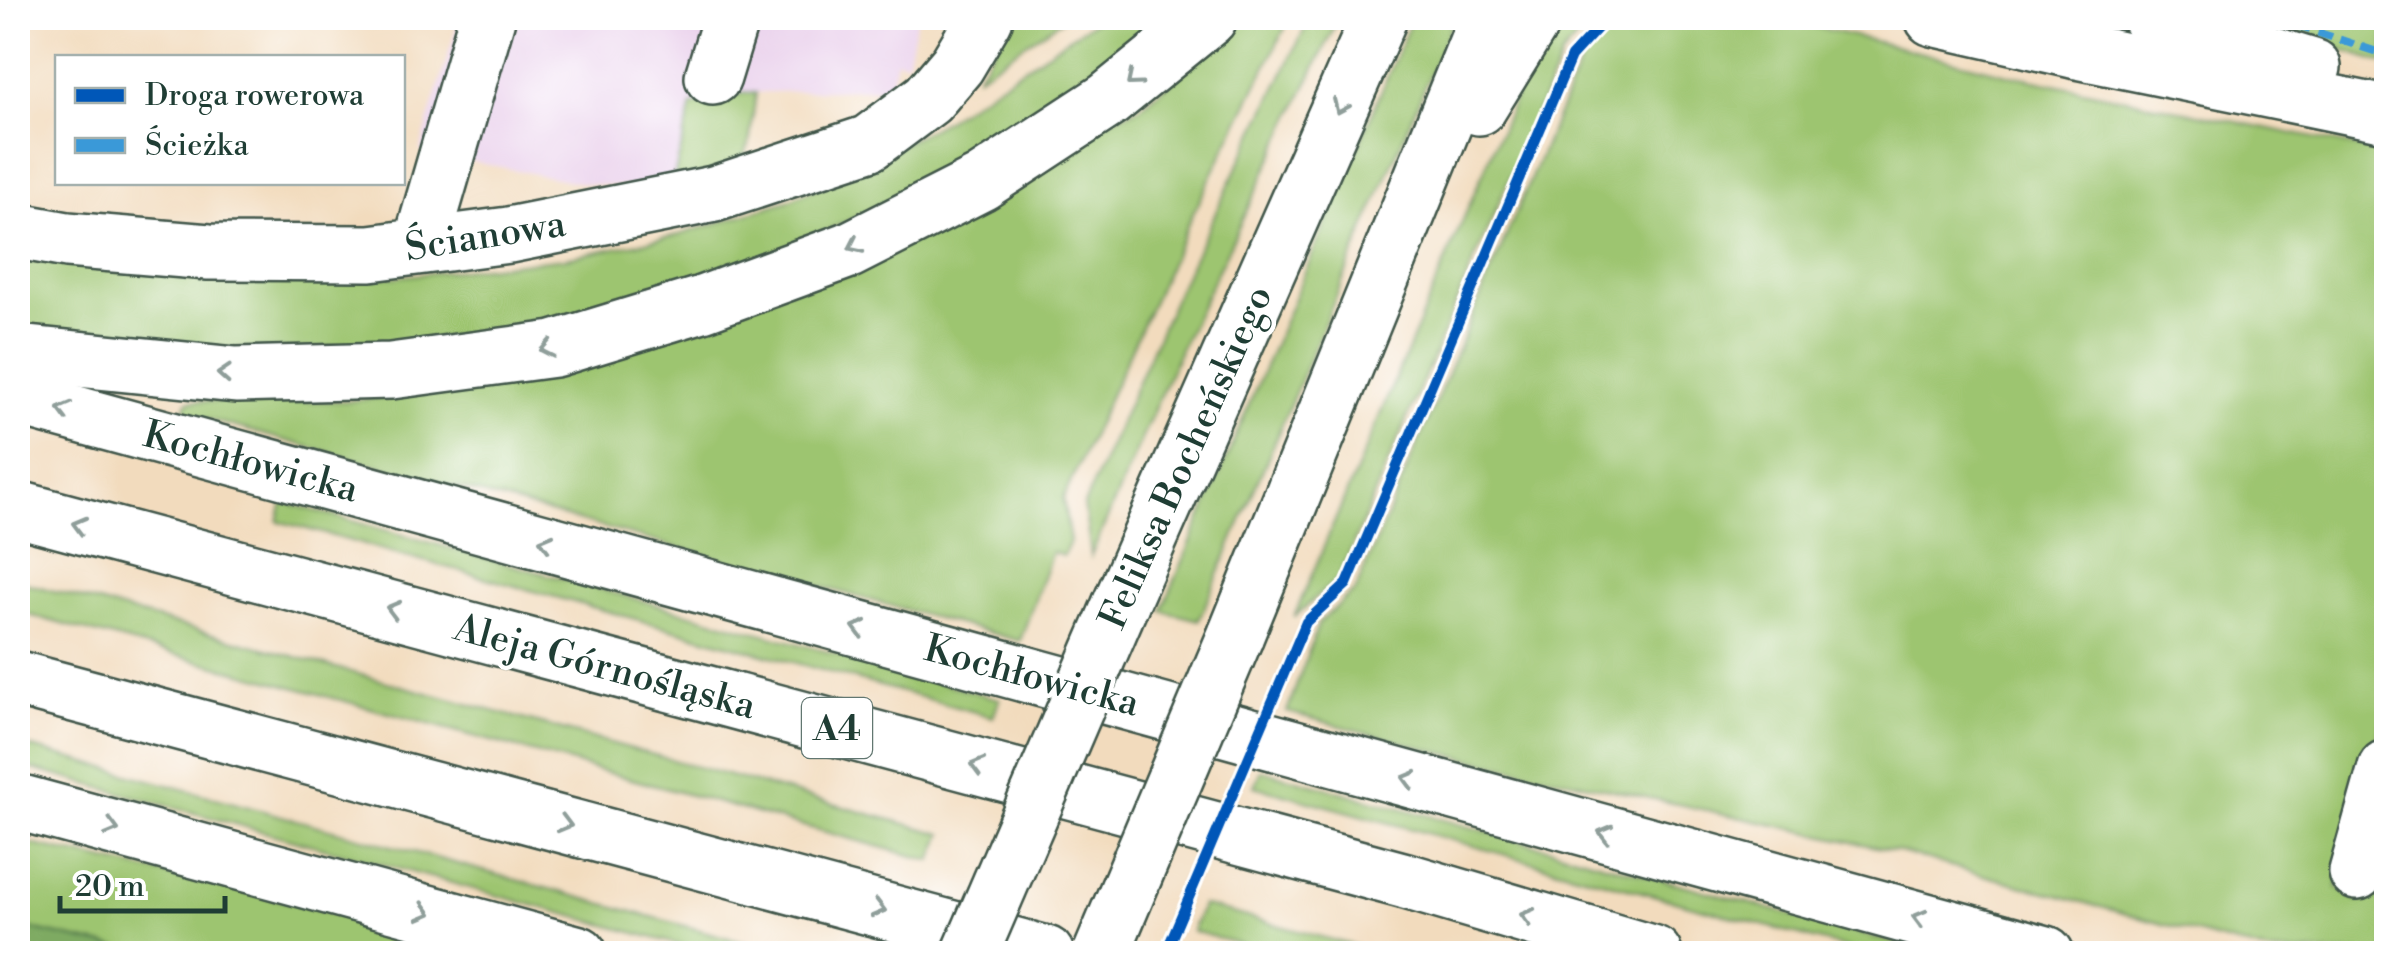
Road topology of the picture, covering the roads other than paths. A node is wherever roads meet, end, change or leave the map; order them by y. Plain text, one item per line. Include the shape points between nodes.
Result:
1 (486, 18) edge
2 (731, 18) edge
3 (985, 18) edge
4 (1208, 18) edge
5 (1379, 18) edge
6 (1487, 18) edge
7 (1534, 18) edge
8 (1933, 18) edge
9 (2150, 18) edge
10 (713, 78) dead end
11 (2386, 91) edge
12 (2386, 114) edge
13 (18, 230) edge
14 (1398, 242) junction
15 (421, 245) junction
16 (18, 354) edge
17 (18, 398) edge
18 (18, 509) edge
19 (18, 679) edge
20 (2386, 768) edge
21 (18, 802) edge
22 (2358, 872) dead end
23 (579, 954) edge
24 (970, 954) edge
25 (1046, 954) edge
26 (1101, 954) edge
27 (1654, 954) edge
28 (2046, 954) edge

1 - 15 main road
2 - 10 main road
3 - 15 main road, Ścianowa via 928,98 869,143 714,194
4 -> 16 main road via 1108,100 981,183 850,250 554,348 391,371 236,375
5 -> 24 main road, Feliksa Bocheńskiego, bridge
6 - 14 main road
7 - 14 main road
8 - 12 main road
9 - 11 main road
13 - 15 main road, Ścianowa via 209,252 370,253
14 - 26 main road, bridge
28 -> 17 main road, Kochłowicka
27 -> 18 main road, Aleja Górnośląska / A4
19 -> 25 main road
20 - 22 main road
21 -> 23 main road

